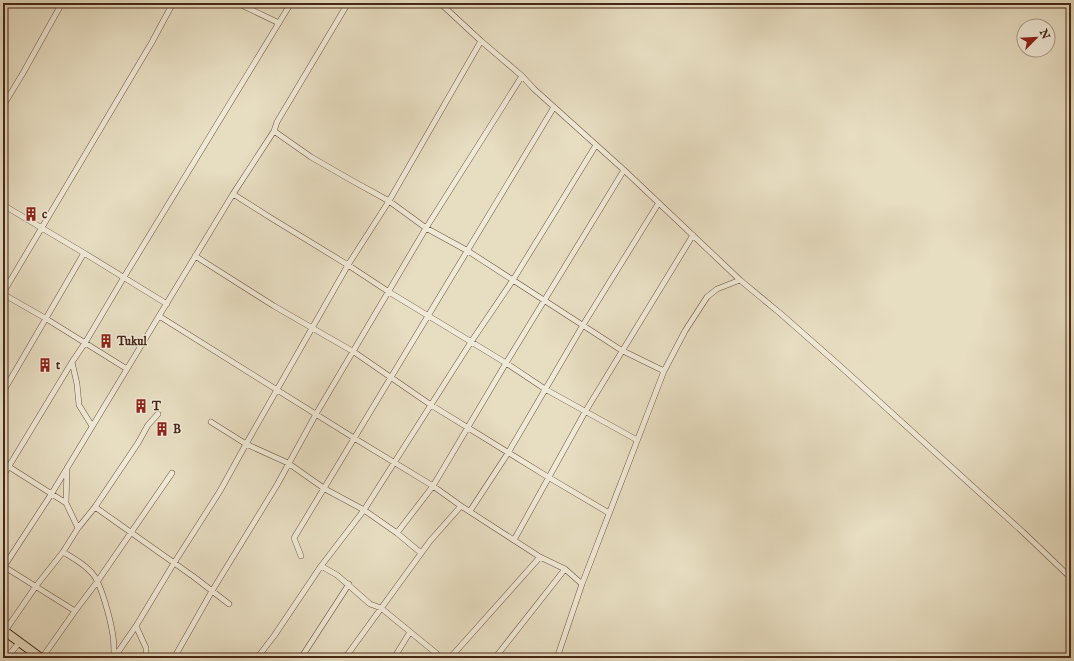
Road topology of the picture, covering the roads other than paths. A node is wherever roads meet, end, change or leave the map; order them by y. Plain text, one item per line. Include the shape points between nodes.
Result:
1 (62, 3) edge
2 (173, 3) edge
3 (237, 3) edge
4 (291, 3) edge
5 (348, 3) edge
6 (440, 3) edge
7 (279, 23) junction
8 (481, 41) junction
9 (522, 76) junction
10 (3, 106) edge
11 (554, 107) junction
12 (274, 131) junction
13 (596, 145) junction
14 (624, 170) junction
15 (233, 194) junction
16 (390, 201) junction
17 (658, 204) junction
18 (3, 205) edge
19 (40, 228) junction
20 (426, 228) junction
21 (693, 235) junction
22 (468, 251) junction
23 (84, 253) junction
24 (195, 256) junction
25 (348, 265) junction
26 (124, 277) junction
27 (513, 280) junction
28 (740, 280) junction
29 (389, 292) junction
30 (3, 293) edge
31 (545, 301) junction
32 (167, 304) junction
33 (429, 315) junction
34 (159, 316) junction
35 (45, 318) junction
36 (584, 325) junction
37 (312, 329) junction
38 (471, 342) junction
39 (85, 343) junction
40 (621, 350) junction
41 (354, 352) junction
42 (72, 362) junction
43 (506, 363) junction
44 (127, 369) junction
45 (664, 372) junction
46 (392, 377) junction
47 (545, 389) junction
48 (277, 391) junction
49 (3, 392) edge
50 (431, 405) junction
51 (585, 412) junction
52 (158, 414) dead end
53 (316, 414) junction
54 (211, 422) dead end
55 (92, 426) junction
56 (468, 428) junction
57 (354, 438) junction
58 (637, 440) junction
59 (246, 444) junction
60 (508, 452) junction
61 (3, 463) edge
62 (288, 463) junction
63 (395, 463) junction
64 (9, 467) junction
65 (67, 467) junction
66 (172, 473) dead end
67 (3, 476) edge
68 (548, 478) junction
69 (433, 486) junction
70 (324, 489) junction
71 (52, 493) junction
72 (66, 503) junction
73 (461, 506) junction
74 (95, 507) junction
75 (364, 510) junction
76 (470, 511) junction
77 (609, 513) junction
78 (78, 528) junction
79 (130, 532) junction
80 (397, 533) junction
81 (514, 540) junction
82 (63, 552) junction
83 (421, 553) junction
84 (301, 556) dead end
85 (540, 557) junction
86 (174, 563) junction
87 (321, 566) junction
88 (3, 567) edge
89 (565, 569) junction
90 (1071, 578) edge
91 (97, 582) junction
92 (349, 584) junction
93 (582, 584) junction
94 (36, 586) junction
95 (212, 592) junction
96 (229, 604) dead end
97 (381, 608) junction
98 (75, 611) junction
99 (136, 626) junction
100 (4, 630) edge
101 (410, 632) junction
102 (20, 642) junction
103 (6, 658) edge
104 (41, 658) edge
105 (114, 658) edge
106 (146, 658) edge
107 (174, 658) edge
108 (257, 658) edge
109 (301, 658) edge
110 (345, 658) edge
111 (394, 658) edge
112 (442, 658) edge
113 (450, 658) edge
114 (495, 658) edge
115 (557, 658) edge

1 - 10 street
2 - 19 street
3 - 7 street
4 - 7 street
5 - 12 street
6 - 8 street
7 - 26 street
8 - 9 street
8 - 16 street
9 - 11 street
9 - 20 street
11 - 13 street
11 - 22 street
12 - 15 street
12 - 16 street via 311,157
13 - 14 street
13 - 27 street
14 - 17 street
14 - 31 street
15 - 24 street
15 - 25 street
16 - 20 street
16 - 25 street
17 - 21 street
17 - 36 street
18 - 19 street
19 - 23 street
19 - 30 street
20 - 22 street
20 - 29 street
21 - 28 street
21 - 40 street
22 - 27 street
22 - 33 street
23 - 26 street
23 - 35 street
24 - 32 street
24 - 37 street
25 - 29 street
25 - 37 street
26 - 32 street
26 - 39 street
27 - 31 street
27 - 38 street
28 - 45 street via 707,296
28 - 90 street via 845,371
29 - 33 street
29 - 41 street
30 - 35 street
31 - 36 street
31 - 43 street
32 - 34 street
33 - 38 street
33 - 46 street
34 - 44 street
34 - 48 street
35 - 39 street
35 - 49 street
36 - 40 street
36 - 47 street
37 - 41 street
37 - 48 street
38 - 43 street
38 - 50 street
39 - 42 street
39 - 44 street
40 - 45 street
40 - 51 street
41 - 46 street
41 - 53 street
42 - 55 street via 79,405
42 - 64 street
43 - 47 street
43 - 56 street
44 - 55 street
45 - 58 street
46 - 50 street
46 - 57 street
47 - 51 street
47 - 60 street
48 - 53 street
48 - 59 street
50 - 56 street
50 - 63 street
51 - 58 street
51 - 68 street
52 - 74 street via 148,425
53 - 57 street
53 - 62 street
54 - 59 street
55 - 65 street
56 - 60 street
56 - 69 street
57 - 63 street
57 - 70 street
58 - 77 street
59 - 62 street
59 - 86 street via 220,491
60 - 68 street
60 - 76 street
61 - 64 street
62 - 70 street
62 - 95 street via 278,485
63 - 69 street
63 - 75 street
64 - 67 street
64 - 71 street
65 - 71 street
65 - 72 street
66 - 79 street
68 - 77 street
68 - 81 street
69 - 73 street
69 - 80 street
70 - 75 street
70 - 84 street via 294,538
71 - 72 street
71 - 88 street
72 - 78 street
73 - 76 street
73 - 83 street
74 - 78 street
74 - 79 street
75 - 80 street
75 - 87 street
76 - 81 street
77 - 93 street
78 - 82 street
79 - 86 street
79 - 91 street
80 - 83 street
81 - 85 street
82 - 91 street via 92,572
82 - 94 street
83 - 97 street
85 - 89 street
85 - 113 street
86 - 95 street
86 - 99 street
87 - 92 street
87 - 108 street
88 - 94 street
89 - 93 street
89 - 114 street
91 - 98 street
91 - 105 street via 103,594 113,636
92 - 97 street via 370,604
92 - 109 street
93 - 115 street
94 - 98 street
94 - 100 street
95 - 96 street
95 - 107 street
97 - 101 street
97 - 110 street
98 - 104 street
99 - 105 street
99 - 106 street via 146,648
100 - 102 main road
101 - 111 street
101 - 112 street
102 - 103 street
102 - 104 main road

